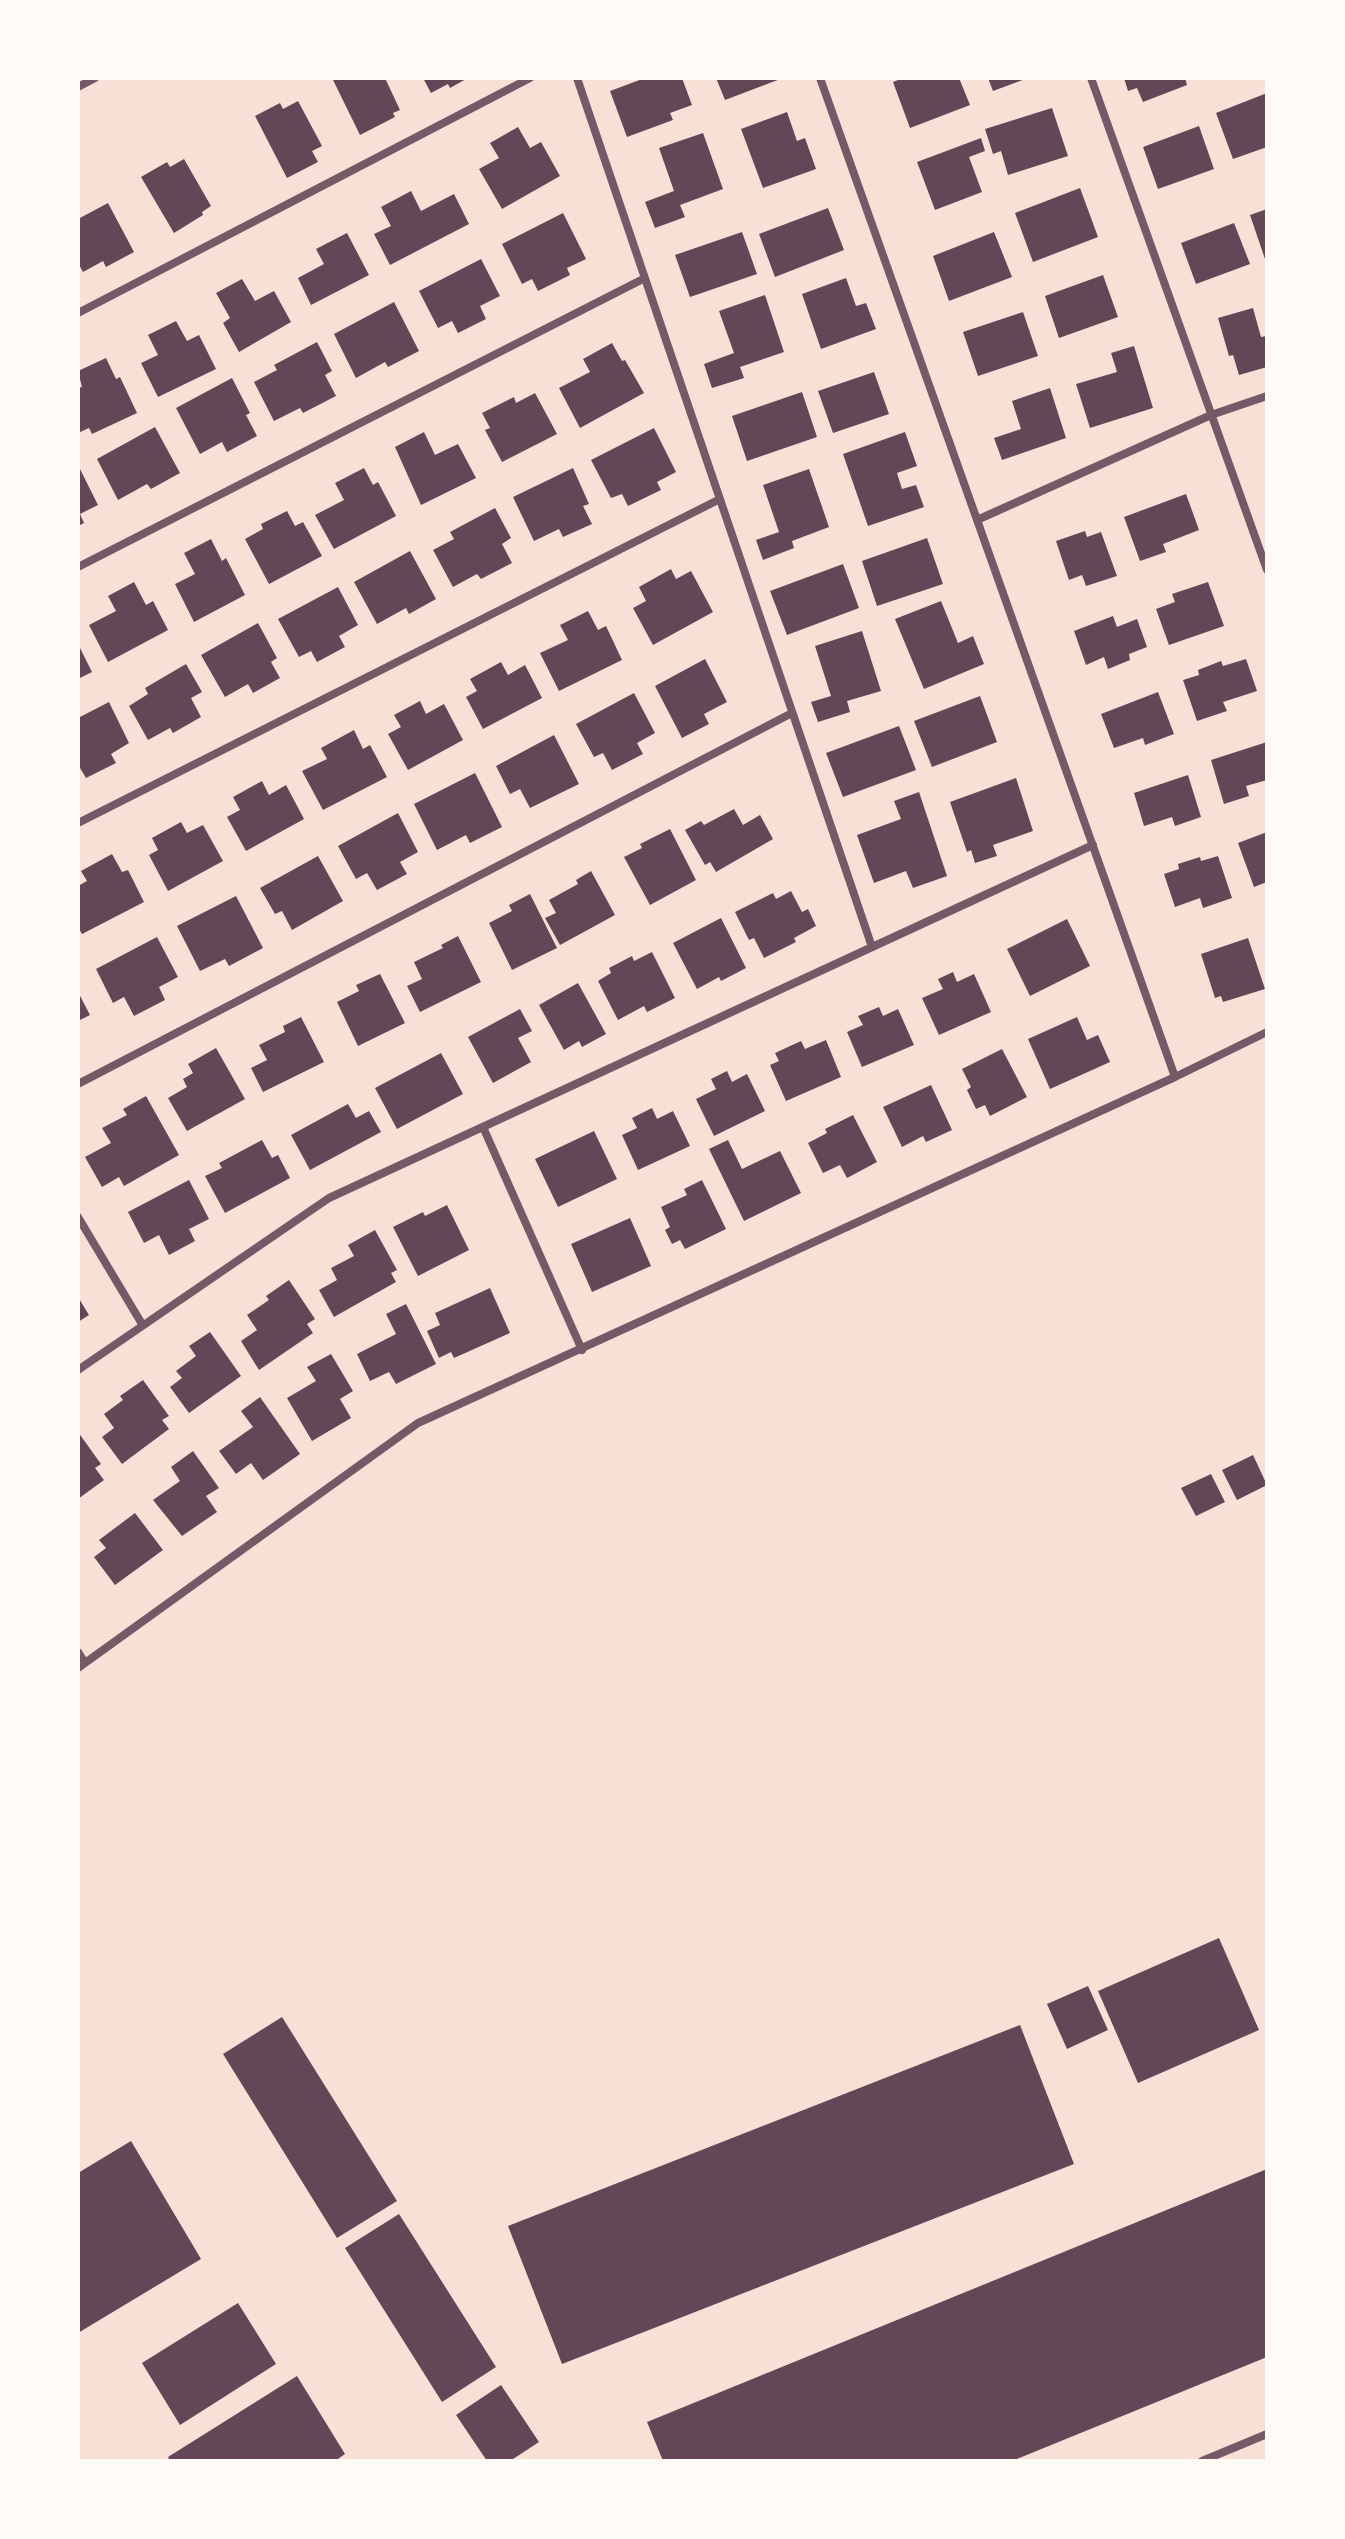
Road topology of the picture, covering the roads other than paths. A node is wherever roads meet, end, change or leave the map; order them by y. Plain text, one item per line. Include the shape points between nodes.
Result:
1 (95, 78) edge
2 (530, 78) edge
3 (577, 78) edge
4 (820, 78) edge
5 (1091, 78) edge
6 (78, 87) edge
7 (645, 278) junction
8 (78, 313) edge
9 (1267, 396) edge
10 (1211, 415) junction
11 (720, 499) junction
12 (977, 520) junction
13 (78, 567) edge
14 (1267, 570) edge
15 (792, 713) junction
16 (78, 823) edge
17 (1093, 845) junction
18 (872, 947) junction
19 (1267, 1032) edge
20 (1175, 1077) junction
21 (78, 1084) edge
22 (483, 1127) junction
23 (78, 1217) edge
24 (142, 1324) junction
25 (582, 1350) junction
26 (78, 1370) edge
27 (78, 1652) edge
28 (81, 1666) edge
29 (1267, 2434) edge
30 (1202, 2461) edge

1 - 6 street
2 - 8 street
3 - 7 street
4 - 12 street
5 - 10 street
7 - 11 street
7 - 13 street
9 - 10 street
10 - 12 street
10 - 14 street
11 - 15 street
11 - 16 street
12 - 17 street
15 - 18 street
15 - 21 street
17 - 18 street
17 - 20 street
18 - 22 street
19 - 20 street
20 - 25 street
22 - 24 street via 329,1198
22 - 25 street
23 - 24 street
24 - 26 street
25 - 28 street via 418,1423
27 - 28 street
29 - 30 street

